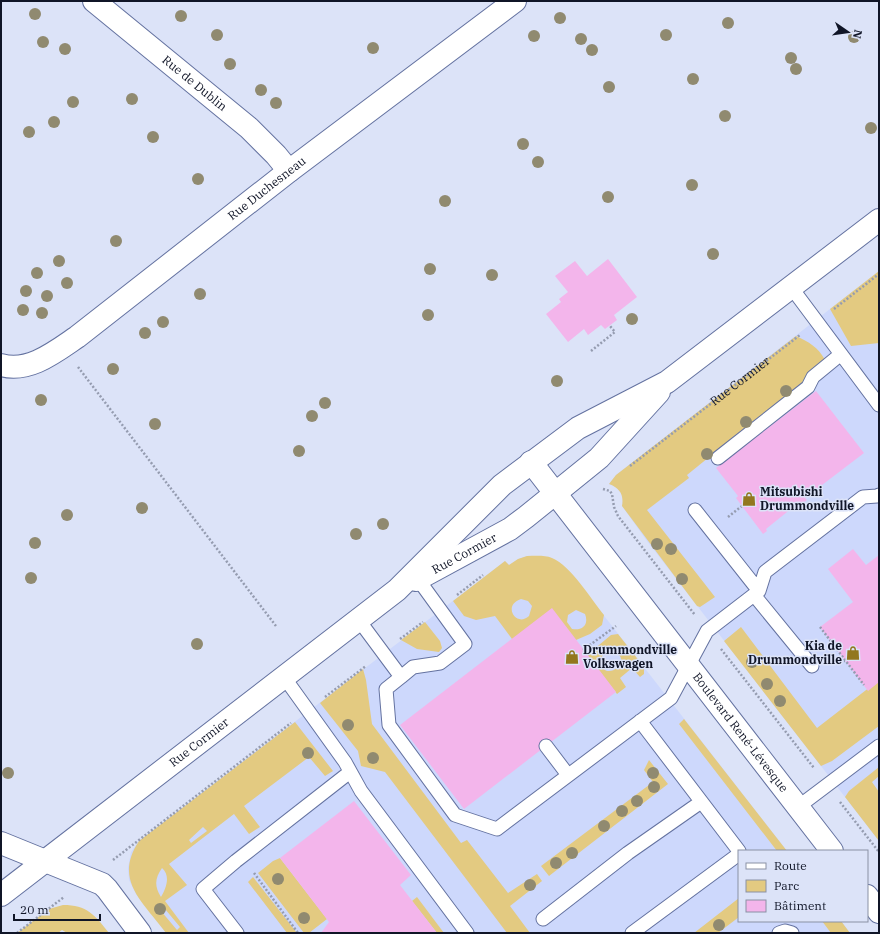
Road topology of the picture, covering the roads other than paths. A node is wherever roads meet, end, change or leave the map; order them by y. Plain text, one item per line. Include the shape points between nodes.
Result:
1 (94, 1) edge
2 (515, 1) edge
3 (289, 171) junction
4 (879, 220) edge
5 (791, 287) junction
6 (841, 354) junction
7 (8, 366) edge
8 (667, 382) junction
9 (879, 405) edge
10 (718, 458) dead end
11 (531, 462) junction
12 (555, 494) junction
13 (879, 494) edge
14 (695, 510) dead end
15 (416, 576) junction
16 (757, 593) junction
17 (358, 619) junction
18 (688, 665) junction
19 (812, 666) dead end
20 (284, 677) junction
21 (401, 677) junction
22 (640, 721) junction
23 (546, 746) dead end
24 (879, 746) edge
25 (350, 772) junction
26 (568, 775) junction
27 (701, 802) junction
28 (798, 807) junction
29 (1, 843) edge
30 (831, 850) edge
31 (738, 852) edge
32 (738, 854) edge
33 (44, 862) junction
34 (1, 895) edge
35 (868, 897) edge
36 (879, 912) edge
37 (543, 919) dead end
38 (140, 933) edge
39 (237, 933) edge
40 (466, 933) edge
41 (632, 933) edge
42 (779, 933) edge
43 (792, 933) edge

1 - 3 street, Rue de Dublin via 249,128
2 - 3 street, Rue Duchesneau
3 - 7 street, Rue Duchesneau via 77,337 39,361
4 - 5 street, Rue Cormier
5 - 6 lane
5 - 8 street, Rue Cormier
6 - 9 lane
6 - 10 lane via 813,376 808,387
8 - 11 street, Rue Cormier via 578,428
8 - 12 street, Rue Cormier via 600,458
11 - 12 street, Boulevard René-Lévesque
11 - 15 street, Rue Cormier via 502,485
12 - 15 street, Rue Cormier via 510,529
12 - 18 street, Boulevard René-Lévesque
13 - 16 lane via 863,497 765,572
14 - 16 lane
15 - 17 street, Rue Cormier
15 - 21 lane via 465,644 440,663 413,667
16 - 18 lane via 707,631
16 - 19 lane
17 - 20 street, Rue Cormier
17 - 21 lane
18 - 22 lane via 671,698
18 - 28 street, Boulevard René-Lévesque
20 - 25 lane
20 - 33 street, Rue Cormier
21 - 26 lane via 386,689 389,725 455,815 497,829
22 - 26 lane
22 - 27 lane
23 - 26 lane
24 - 28 lane
25 - 39 lane via 203,889
25 - 40 lane via 361,791
27 - 31 lane
27 - 37 lane via 628,853
28 - 30 street, Boulevard René-Lévesque
29 - 33 street
32 - 41 lane
33 - 34 street, Rue Cormier
33 - 38 street via 102,884
35 - 36 street
42 - 43 lane

